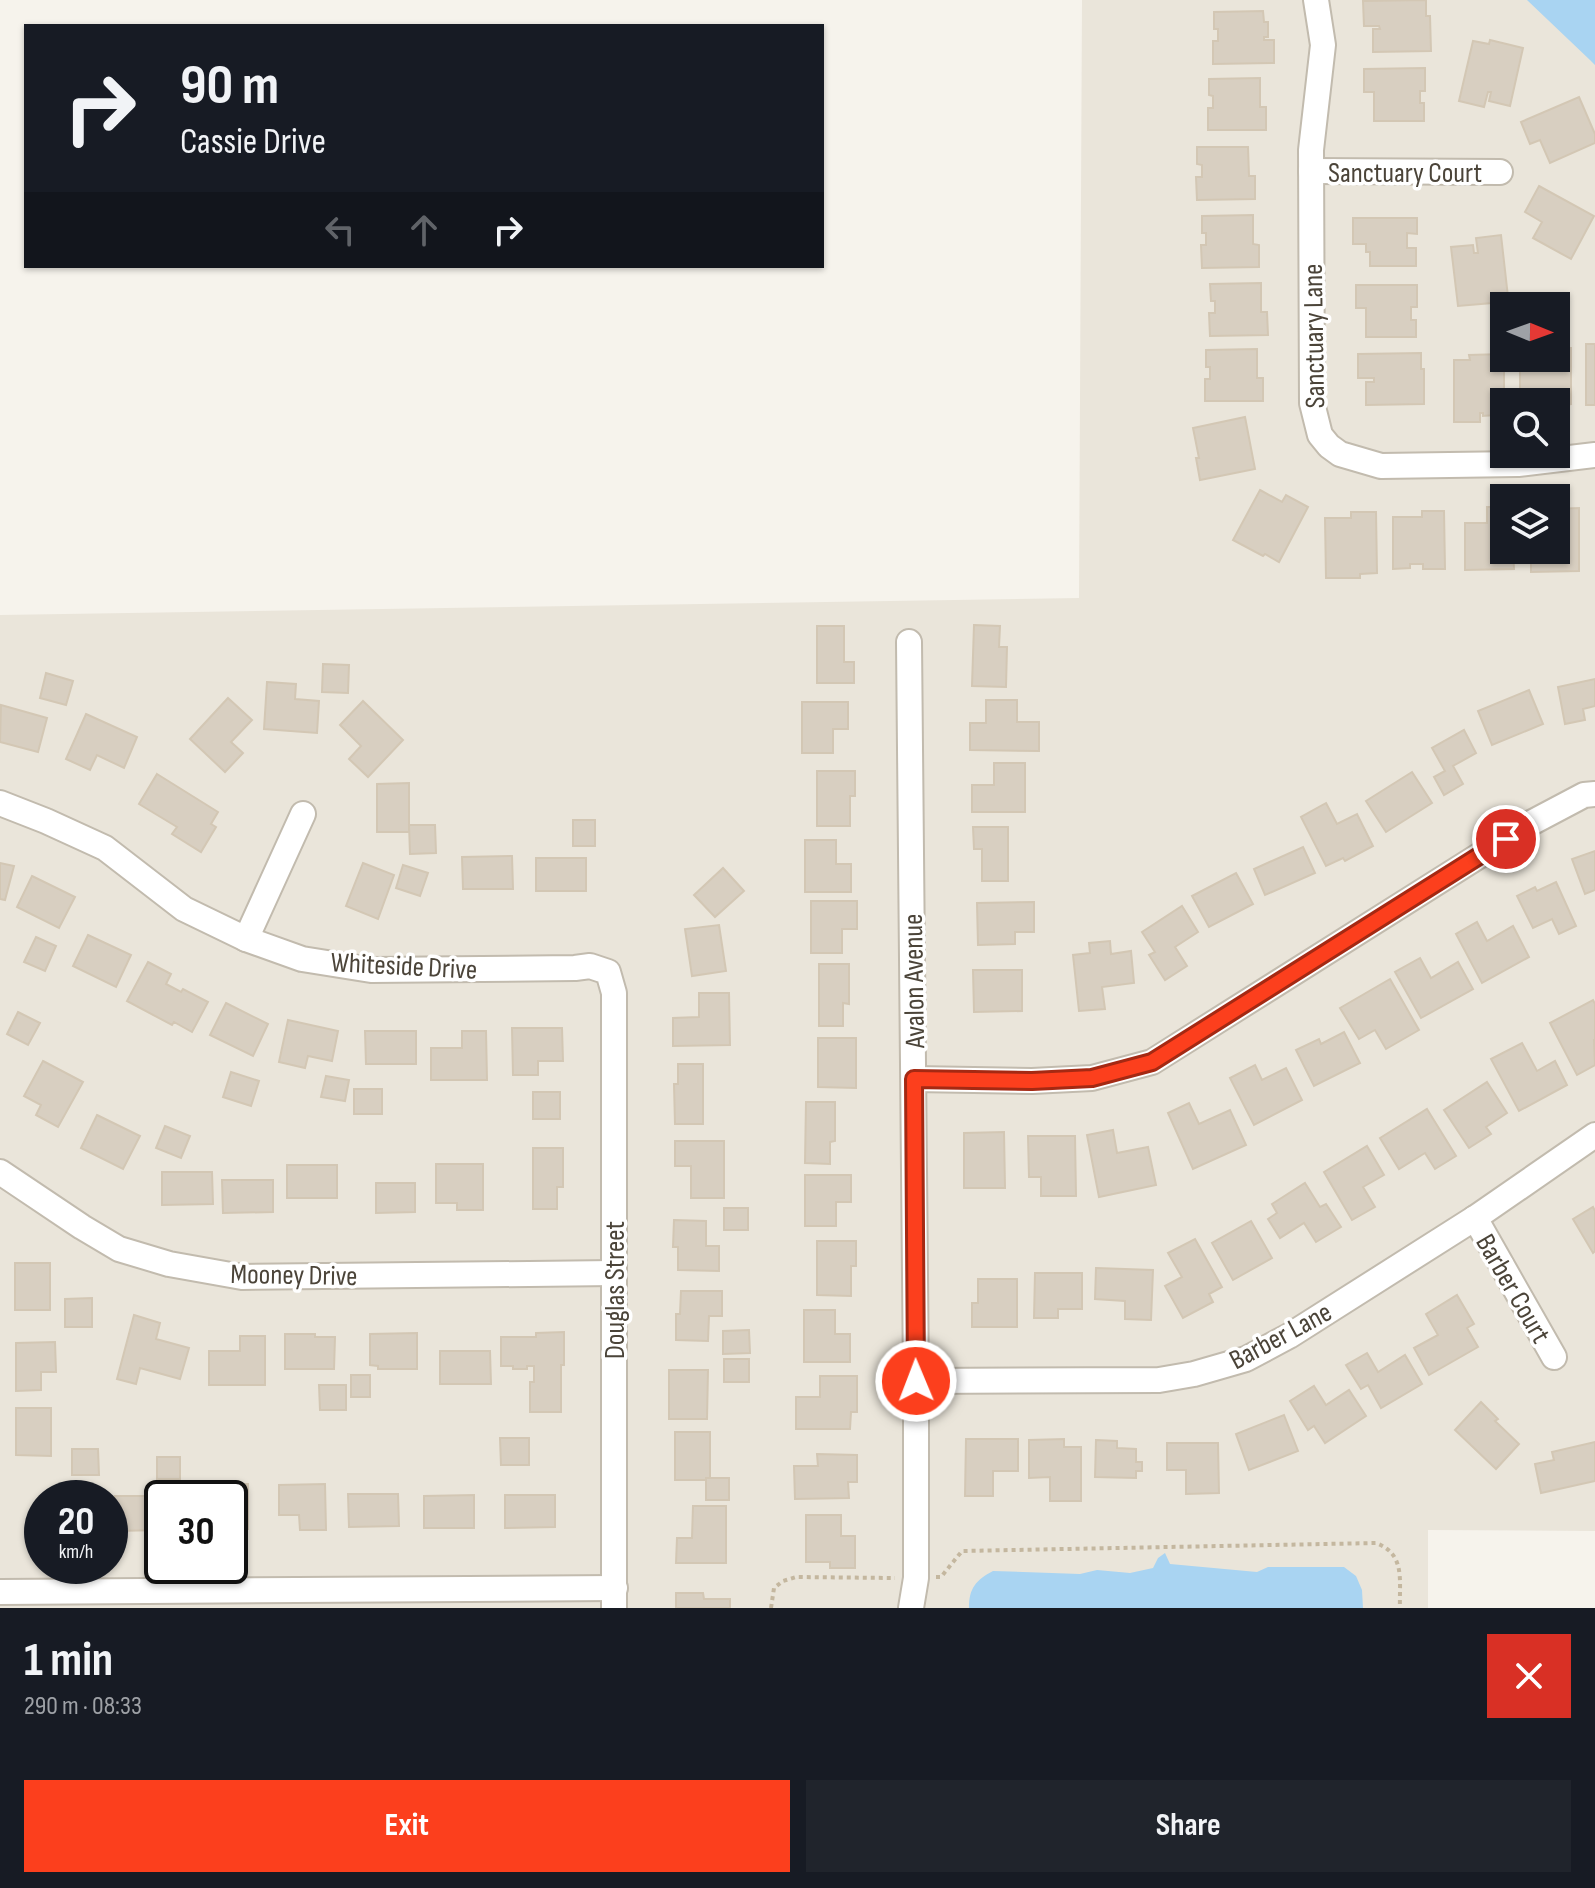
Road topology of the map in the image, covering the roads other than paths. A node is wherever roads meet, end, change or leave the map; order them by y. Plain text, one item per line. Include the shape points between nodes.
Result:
1 (1316, 0) edge
2 (1311, 171) junction
3 (1500, 172) dead end
4 (1595, 455) edge
5 (909, 642) dead end
6 (1595, 794) edge
7 (0, 803) edge
8 (303, 814) dead end
9 (246, 939) junction
10 (608, 972) joint
11 (914, 1079) junction
12 (1595, 1135) edge
13 (0, 1172) edge
14 (1475, 1218) junction
15 (614, 1273) junction
16 (1554, 1357) dead end
17 (916, 1381) junction
18 (0, 1592) edge
19 (614, 1598) edge
20 (911, 1608) edge

1 - 2 street, Sanctuary Lane via 1323,45
2 - 3 street, Sanctuary Court
2 - 4 street, Sanctuary Lane via 1312,403 1320,435 1329,446 1381,466 1518,464
5 - 11 street, Avalon Avenue
6 - 11 street via 1531,823 1152,1062 1092,1078
7 - 9 street, Whiteside Drive via 105,848 184,909
8 - 9 street
9 - 10 street, Whiteside Drive via 302,959 371,970 590,966
10 - 15 street, Douglas Street via 614,993
11 - 17 street, Avalon Avenue
12 - 14 street, Barber Lane
13 - 15 street, Mooney Drive via 119,1249 242,1277
14 - 16 street, Barber Court
14 - 17 street, Barber Lane via 1246,1359 1159,1380
15 - 19 street, Douglas Street
17 - 20 street, Avalon Avenue via 916,1578
18 - 19 street

